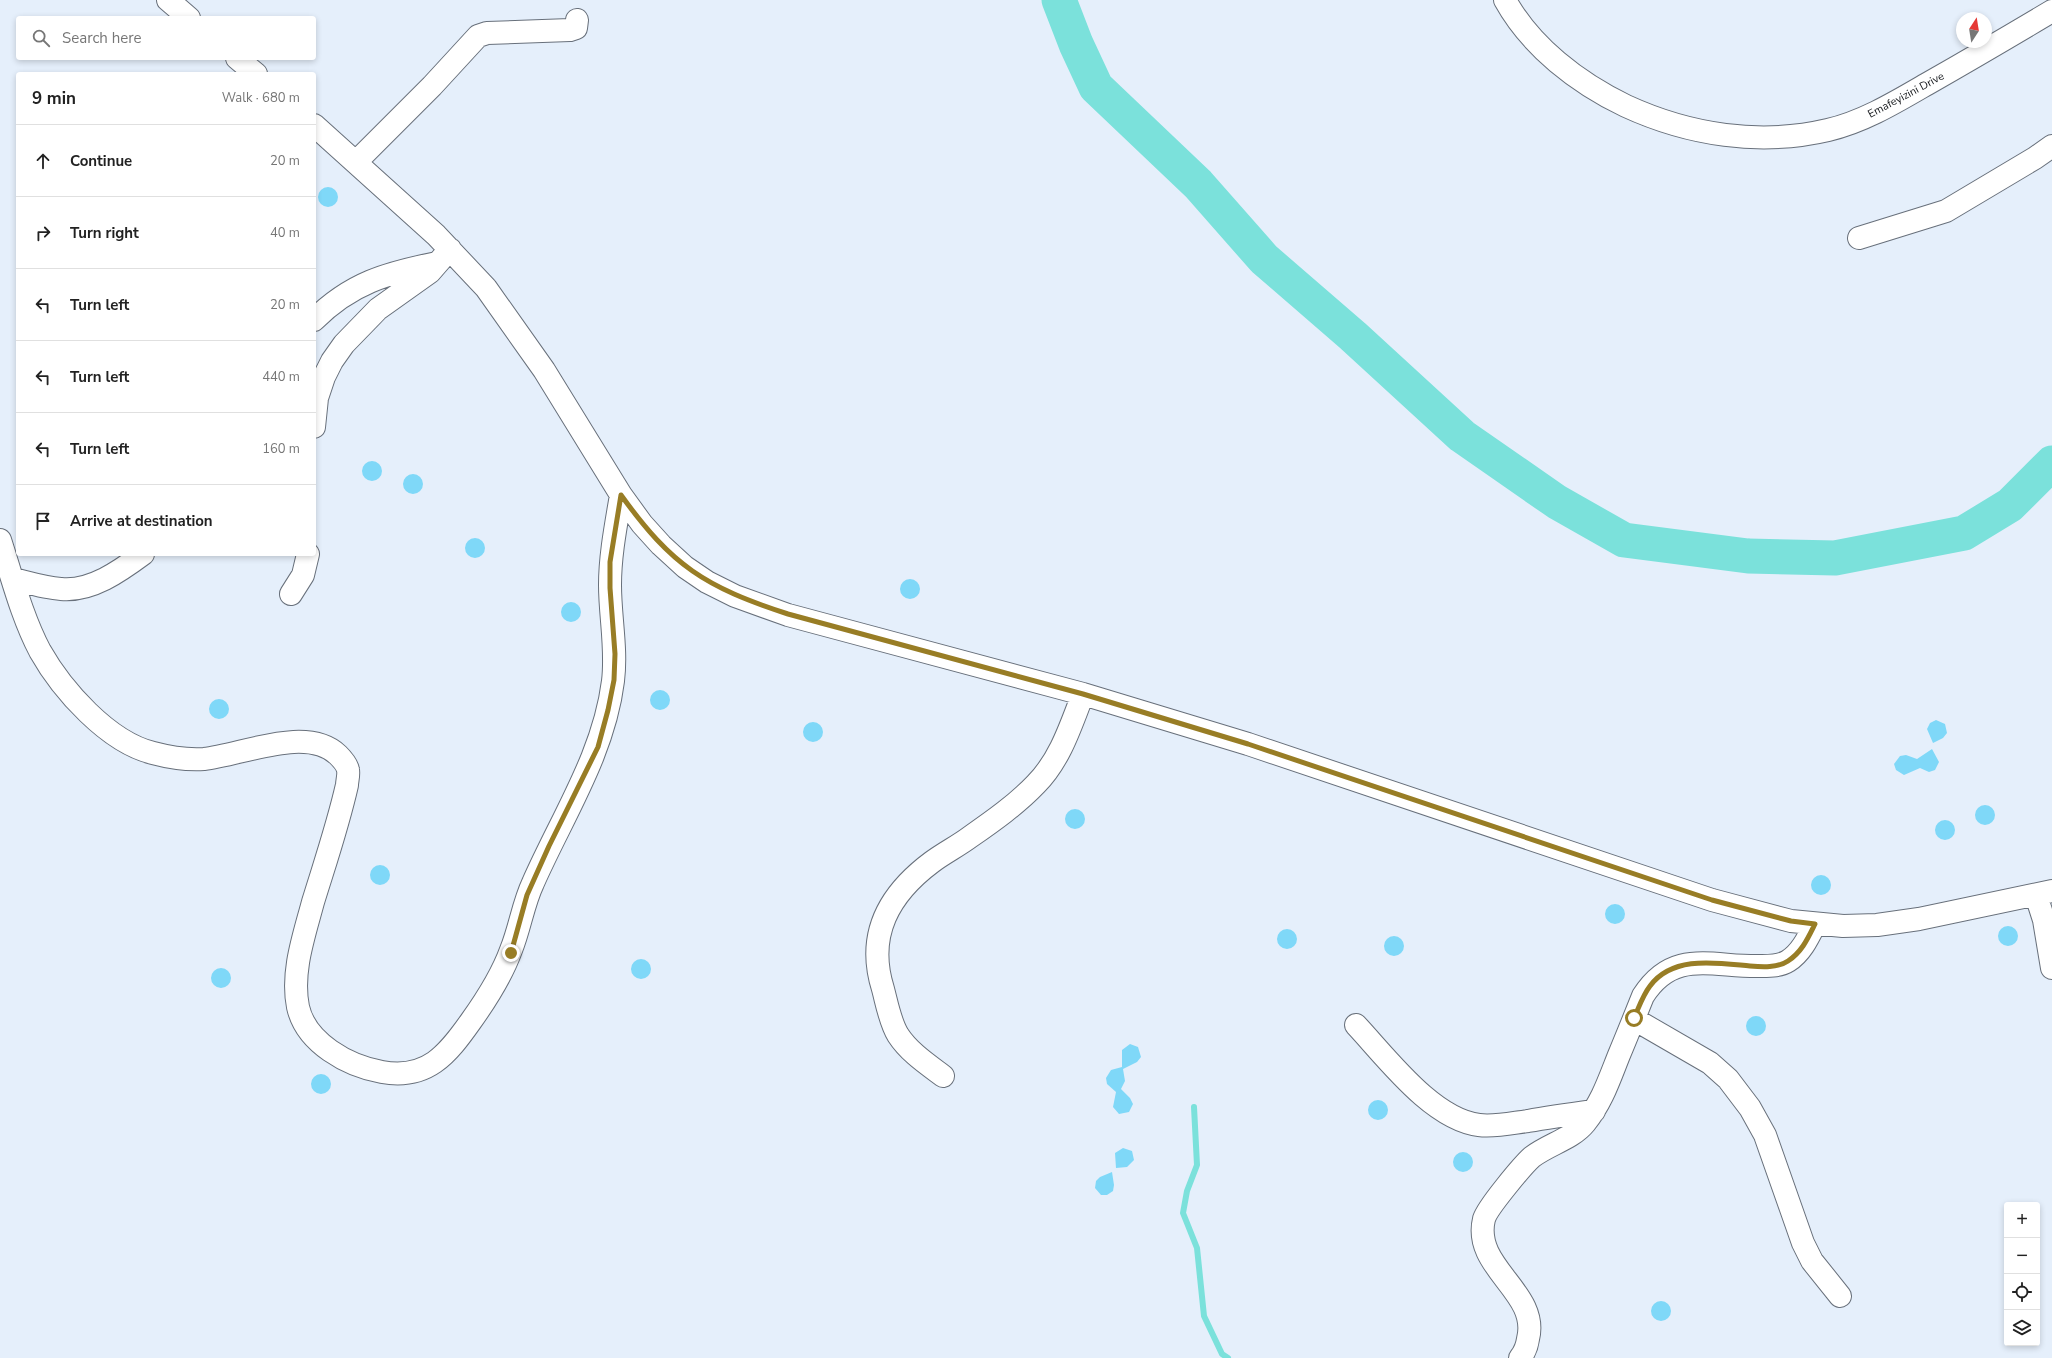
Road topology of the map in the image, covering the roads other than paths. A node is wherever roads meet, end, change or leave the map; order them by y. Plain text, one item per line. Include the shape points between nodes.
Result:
1 (168, 0) edge
2 (1505, 0) edge
3 (2052, 11) edge
4 (187, 16) edge
5 (577, 20) dead end
6 (239, 60) edge
7 (254, 72) edge
8 (316, 127) edge
9 (2052, 146) edge
10 (356, 162) junction
11 (1859, 238) dead end
12 (444, 256) junction
13 (316, 318) edge
14 (316, 408) edge
15 (621, 495) junction
16 (0, 540) edge
17 (140, 556) edge
18 (308, 556) edge
19 (12, 579) junction
20 (292, 594) dead end
21 (1083, 694) junction
22 (2044, 893) edge
23 (1815, 924) junction
24 (2052, 968) edge
25 (1634, 1018) junction
26 (1356, 1025) dead end
27 (943, 1076) dead end
28 (1594, 1111) junction
29 (1840, 1296) dead end
30 (1520, 1358) edge

1 - 4 street
2 - 3 street, Emafeyizini Drive via 1525,29 1558,64 1606,97 1652,118 1686,129 1711,134 1755,137 1796,136 1829,130 1881,110
5 - 10 street via 577,26 570,30 487,33 478,36
6 - 7 street
8 - 10 street
9 - 11 street via 1946,211
10 - 12 street
12 - 13 street via 358,286 328,306
12 - 14 street via 430,272 378,309 344,344 324,377
12 - 15 street via 486,288 514,324 569,407
15 - 19 street via 610,562 614,680 598,747 527,895 511,953 499,975 471,1021 448,1050 433,1065 416,1072 394,1074 373,1070 340,1057 321,1044 298,1010 296,975 301,945 347,785 348,770 344,761 331,749 306,742 278,744 202,759 151,752 125,741 97,721 78,703 41,652
15 - 21 street via 652,535 685,567 735,596 788,614
16 - 19 street
17 - 19 street via 102,581 76,588 47,587
18 - 20 street via 303,575
21 - 23 street via 1248,744 1712,900 1791,921
21 - 27 street via 1050,769 1010,808 932,862 902,889 888,908 882,924 877,942 878,974 895,1028 908,1047
22 - 23 street via 1919,919 1877,925
22 - 24 street via 2044,920
23 - 25 street via 1804,945 1787,962 1755,967 1694,963 1663,973 1643,996
25 - 28 street via 1609,1084
25 - 29 street via 1710,1064 1728,1080 1750,1108 1764,1135 1803,1243 1812,1261
26 - 28 street via 1419,1092 1445,1112 1464,1122 1502,1125
28 - 30 street via 1572,1134 1532,1158 1484,1218 1483,1235 1486,1248 1495,1266 1527,1310 1531,1322 1524,1353

